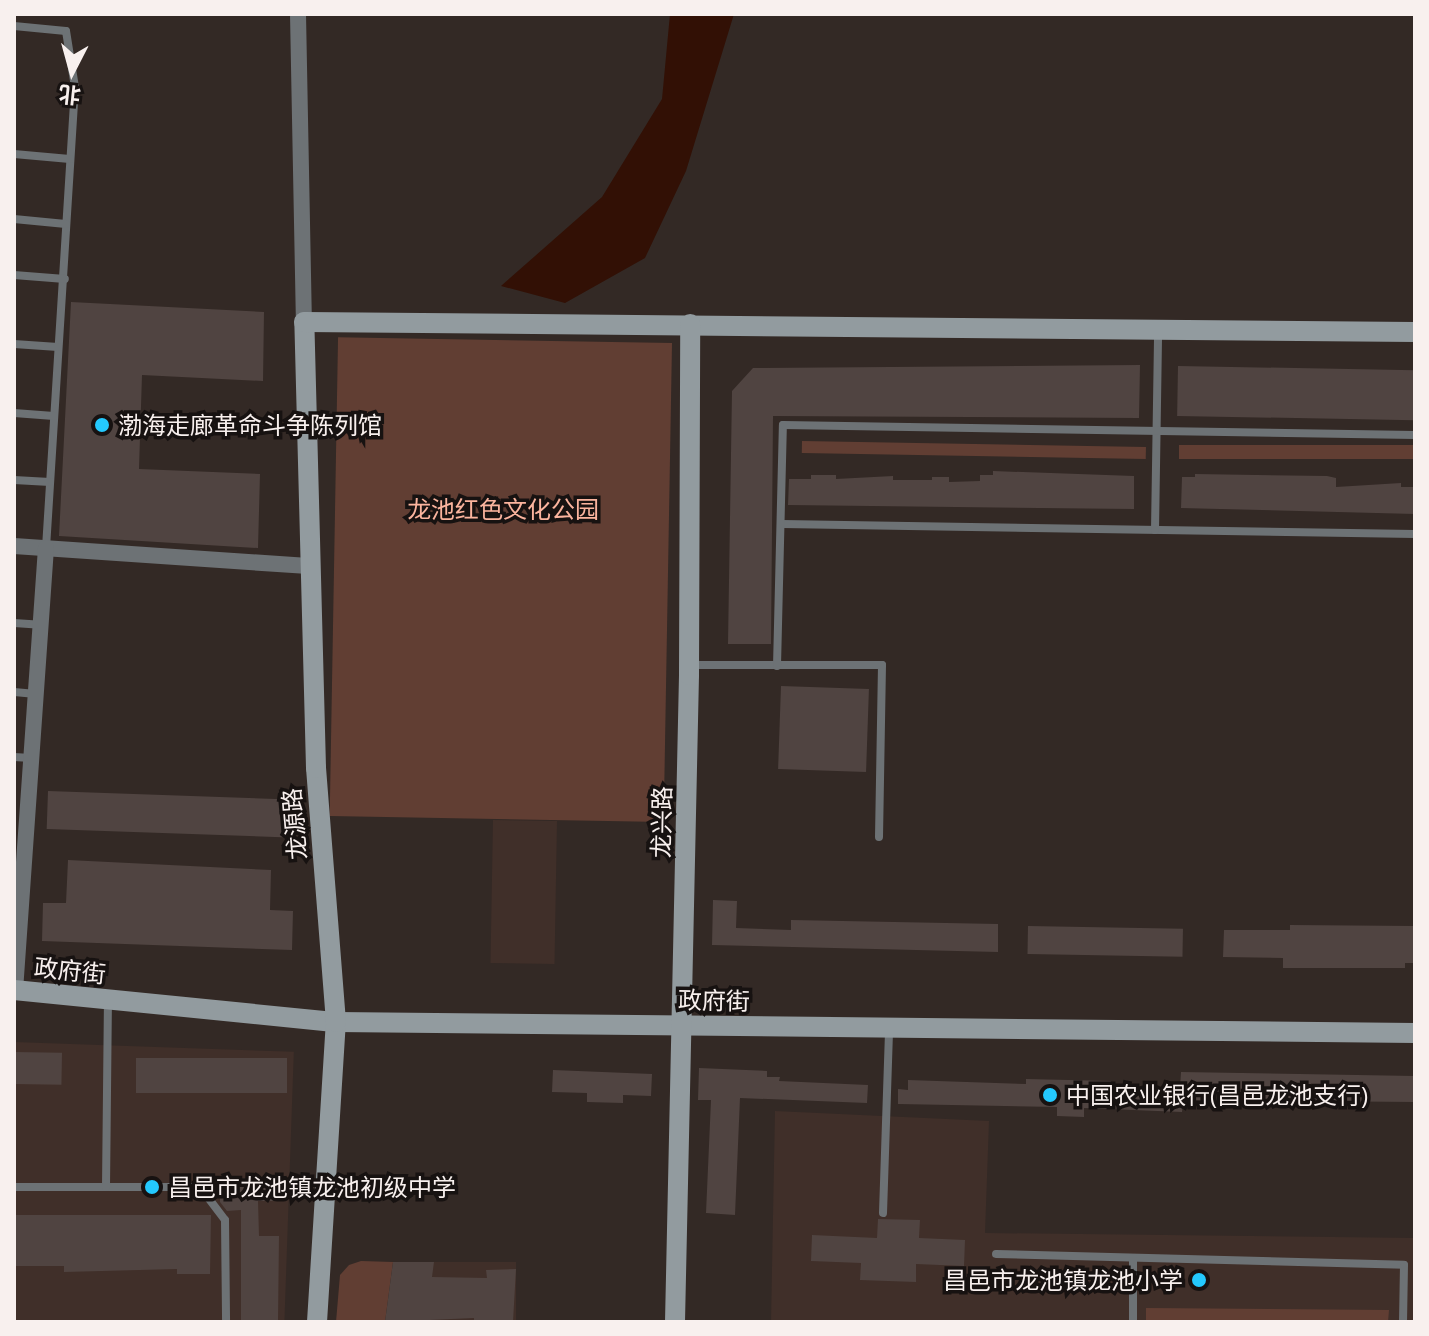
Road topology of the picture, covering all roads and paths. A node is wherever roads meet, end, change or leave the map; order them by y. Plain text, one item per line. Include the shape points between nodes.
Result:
1 (298, 14) edge
2 (14, 26) edge
3 (14, 154) edge
4 (70, 159) junction
5 (14, 219) edge
6 (66, 224) junction
7 (14, 275) edge
8 (65, 279) junction
9 (304, 322) junction
10 (690, 324) junction
11 (1158, 329) junction
12 (1415, 332) edge
13 (14, 344) edge
14 (58, 347) junction
15 (14, 413) edge
16 (54, 416) junction
17 (1156, 431) junction
18 (1415, 435) edge
19 (14, 480) edge
20 (50, 482) junction
21 (782, 524) junction
22 (1155, 530) junction
23 (1415, 534) edge
24 (14, 546) edge
25 (46, 548) junction
26 (308, 566) junction
27 (14, 623) edge
28 (40, 625) junction
29 (689, 665) junction
30 (777, 666) junction
31 (14, 692) edge
32 (36, 694) junction
33 (22, 758) edge
34 (879, 837) dead end
35 (14, 990) edge
36 (108, 1000) junction
37 (336, 1022) junction
38 (683, 1025) junction
39 (889, 1027) junction
40 (1415, 1033) edge
41 (14, 1187) edge
42 (106, 1187) junction
43 (883, 1213) dead end
44 (996, 1254) dead end
45 (1133, 1258) junction
46 (226, 1322) edge
47 (317, 1322) edge
48 (675, 1322) edge
49 (1133, 1322) edge
50 (1403, 1322) edge

1 - 9 street
2 - 4 lane via 66,31 75,87
3 - 4 lane
4 - 6 lane
5 - 6 lane
6 - 8 lane
7 - 8 lane
8 - 14 lane
9 - 10 street
9 - 26 street, 龙源路
10 - 11 street
10 - 29 street, 龙兴路
11 - 12 street
11 - 17 lane
13 - 14 lane
14 - 16 lane
15 - 16 lane
16 - 20 lane
17 - 18 lane
17 - 21 lane via 783,425
17 - 22 lane
19 - 20 lane
20 - 25 lane
21 - 22 lane
21 - 30 lane
22 - 23 lane
24 - 25 street
25 - 26 street
25 - 28 street
26 - 37 street, 龙源路 via 316,768
27 - 28 lane
28 - 32 street
29 - 30 lane
29 - 38 street, 龙兴路
30 - 34 lane via 882,665
31 - 32 lane
32 - 33 street
33 - 35 street
35 - 36 street, 政府街
36 - 37 street, 政府街
36 - 42 lane
37 - 38 street, 政府街
37 - 47 street, 龙源路
38 - 39 street, 政府街
38 - 48 street, 龙兴路
39 - 40 street, 政府街
39 - 43 lane
41 - 42 lane
42 - 46 lane via 200,1187 225,1220
44 - 45 lane
45 - 49 lane
45 - 50 lane via 1404,1265

